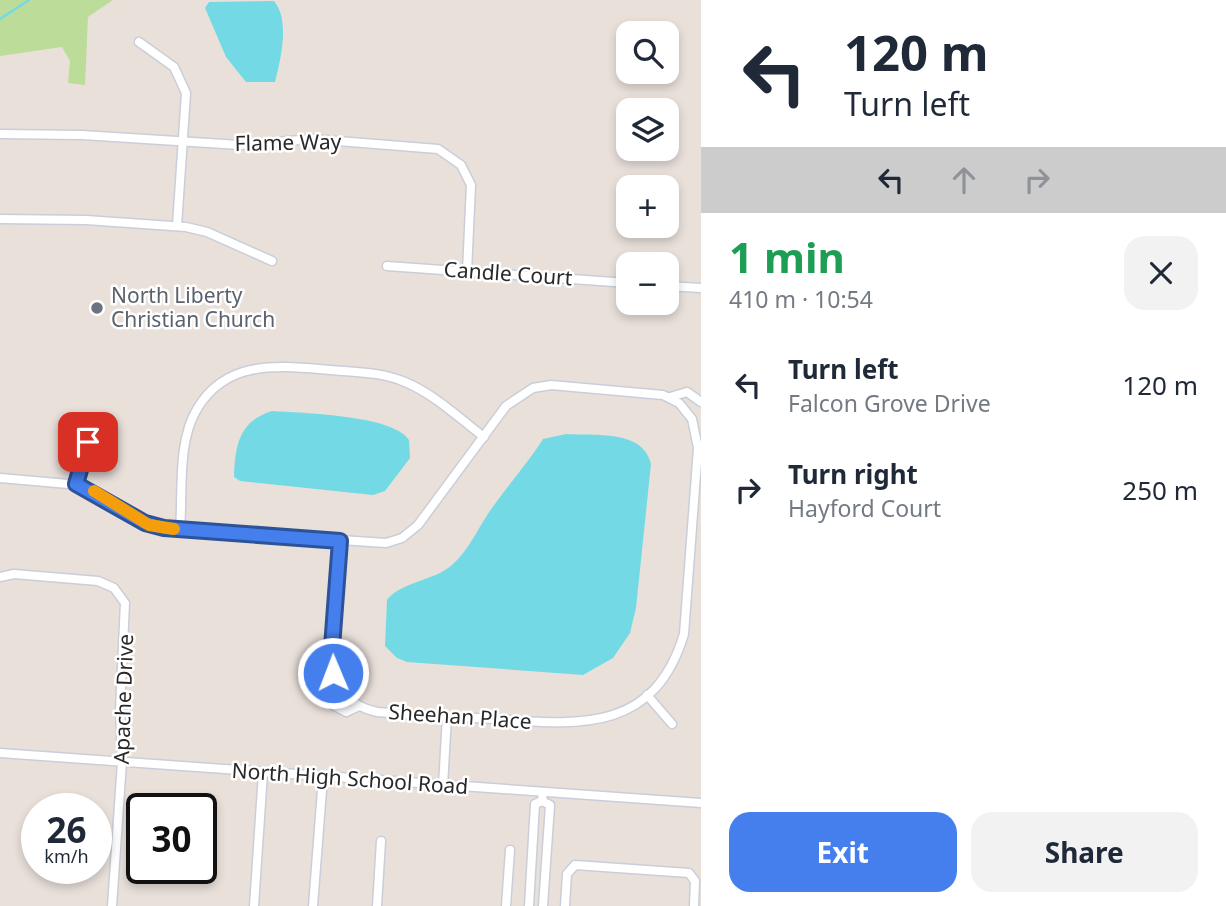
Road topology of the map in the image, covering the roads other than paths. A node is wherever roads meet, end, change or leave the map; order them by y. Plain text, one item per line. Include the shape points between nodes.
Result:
1 (139, 42) dead end
2 (0, 134) edge
3 (183, 141) junction
4 (0, 219) edge
5 (177, 226) junction
6 (272, 261) dead end
7 (387, 266) dead end
8 (467, 271) junction
9 (616, 282) edge
10 (679, 287) edge
11 (701, 288) edge
12 (670, 397) junction
13 (701, 402) edge
14 (93, 422) dead end
15 (699, 427) edge
16 (484, 437) junction
17 (0, 478) edge
18 (76, 484) junction
19 (180, 530) junction
20 (340, 541) junction
21 (691, 560) junction
22 (701, 561) edge
23 (0, 577) edge
24 (333, 677) junction
25 (647, 695) junction
26 (359, 706) junction
27 (447, 716) junction
28 (672, 724) dead end
29 (0, 753) edge
30 (122, 762) junction
31 (263, 773) junction
32 (323, 777) junction
33 (443, 786) junction
34 (542, 796) junction
35 (701, 803) edge
36 (381, 841) dead end
37 (510, 850) dead end
38 (531, 862) junction
39 (545, 863) junction
40 (112, 906) edge
41 (254, 906) edge
42 (313, 906) edge
43 (377, 906) edge
44 (506, 906) edge
45 (528, 906) edge
46 (543, 906) edge
47 (565, 906) edge
48 (694, 906) edge

1 - 3 street via 168,60 180,76 186,100
2 - 3 street, Flame Way
3 - 5 street
3 - 8 street, Flame Way via 248,145 313,139 442,150 461,165 471,186
4 - 5 street
5 - 6 street via 207,232
7 - 8 street, Candle Court
8 - 9 street, Candle Court
10 - 11 street
12 - 13 street via 687,392
12 - 15 street
12 - 16 street via 540,386 511,401
14 - 18 street
15 - 21 street
16 - 19 street via 415,387 378,374 264,366 237,373 216,386 196,410 188,429
16 - 20 street via 411,533 386,543
17 - 18 street
18 - 19 street via 149,525
19 - 20 street
20 - 24 street
21 - 22 street
21 - 25 street via 681,643 666,673
23 - 30 street, Apache Drive via 14,574 107,583 120,593 127,610 120,709
24 - 26 street, Sheehan Place
24 - 26 street, Sheehan Place via 327,686 331,704 342,712
25 - 27 street, Sheehan Place via 608,718 563,724
25 - 28 street
26 - 27 street, Sheehan Place via 377,712
27 - 33 street
29 - 30 street, North High School Road
30 - 31 street, North High School Road
30 - 40 street, Apache Drive
31 - 32 street, North High School Road
31 - 41 street
32 - 33 street, North High School Road
32 - 42 street
33 - 34 street, North High School Road
34 - 35 street, North High School Road
34 - 38 street via 535,804
34 - 39 street via 550,805
36 - 43 street
37 - 44 street
38 - 39 street
38 - 45 street
39 - 46 street
47 - 48 street via 569,868 575,866 689,873 695,881

